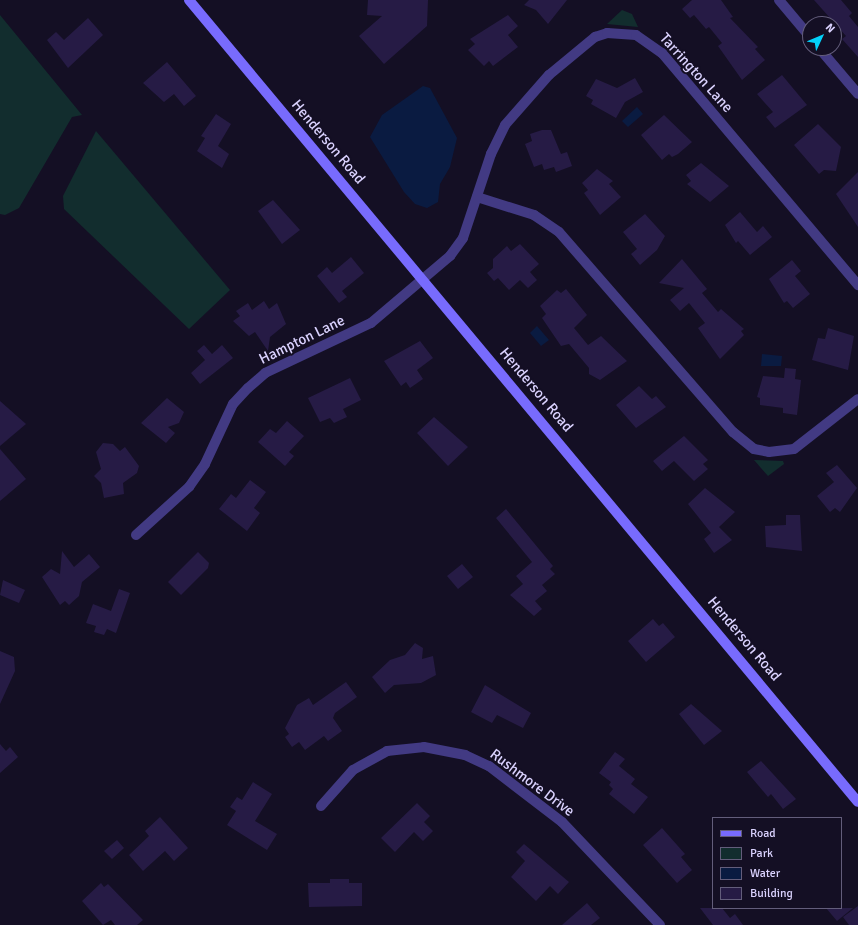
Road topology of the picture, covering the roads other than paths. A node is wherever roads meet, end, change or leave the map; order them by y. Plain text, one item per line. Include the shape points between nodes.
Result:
1 (189, 0) edge
2 (779, 0) edge
3 (802, 27) edge
4 (826, 56) edge
5 (858, 94) edge
6 (477, 197) junction
7 (424, 279) junction
8 (858, 285) edge
9 (858, 400) edge
10 (136, 535) dead end
11 (858, 802) edge
12 (321, 806) dead end
13 (660, 925) edge

1 - 7 main road, Henderson Road
2 - 3 street
4 - 5 street
6 - 7 street, Tarrington Lane via 458,247
6 - 8 street, Tarrington Lane via 505,125 549,75 595,38 607,33 636,35 662,53
6 - 9 street via 534,215 559,232 733,432 754,449 776,452 794,449
7 - 10 street, Hampton Lane via 371,322 272,370 248,388 234,404 205,464 189,487
7 - 11 main road, Henderson Road
12 - 13 street, Rushmore Drive via 353,770 387,751 424,747 465,755 488,766 562,822

